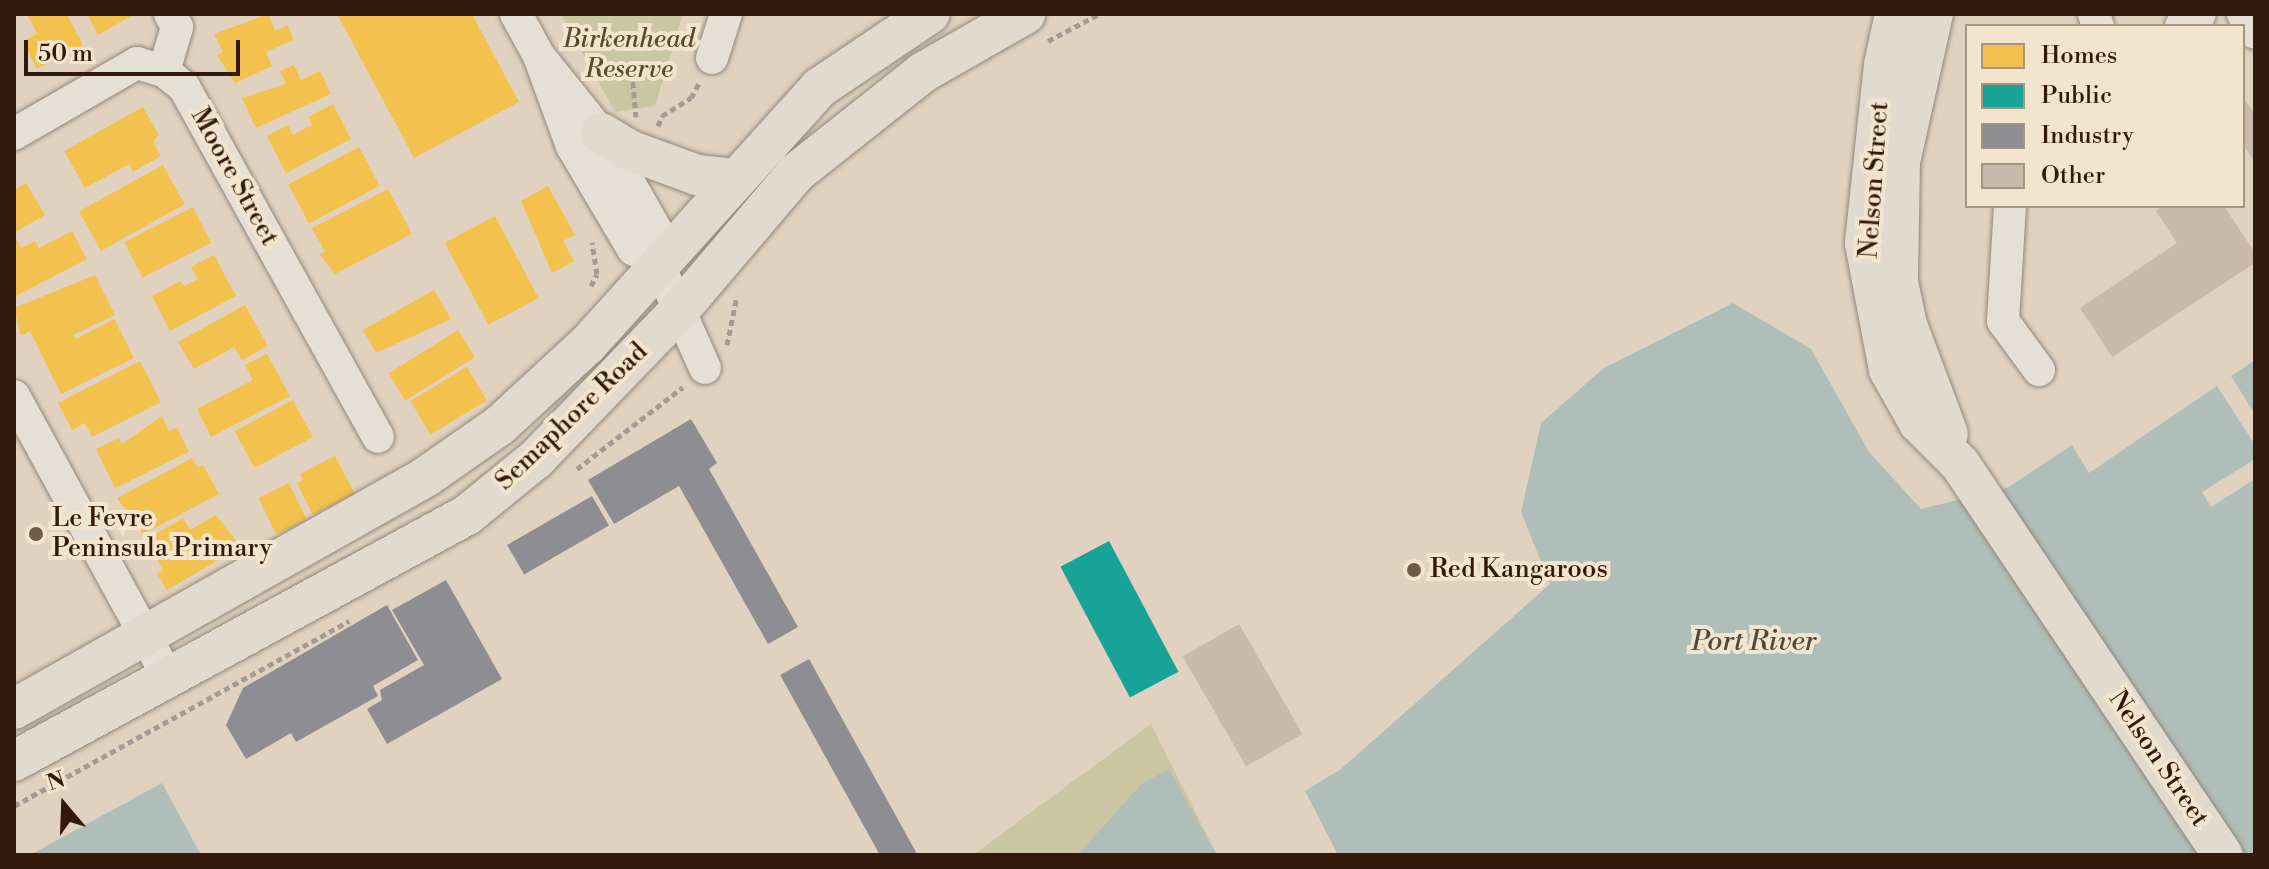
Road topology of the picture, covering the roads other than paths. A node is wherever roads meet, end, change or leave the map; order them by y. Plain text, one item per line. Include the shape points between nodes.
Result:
1 (170, 14) edge
2 (516, 14) edge
3 (726, 14) edge
4 (929, 14) edge
5 (1895, 14) edge
6 (1933, 14) edge
7 (2243, 14) edge
8 (1030, 31) edge
9 (2255, 33) edge
10 (539, 56) junction
11 (712, 58) road end
12 (164, 71) junction
13 (619, 127) junction
14 (14, 134) edge
15 (733, 179) junction
16 (2010, 208) edge
17 (658, 263) junction
18 (677, 313) junction
19 (713, 361) road end
20 (2039, 370) dead end
21 (14, 396) edge
22 (378, 437) dead end
23 (1960, 464) junction
24 (147, 636) junction
25 (169, 679) junction
26 (14, 709) edge
27 (14, 761) edge
28 (2223, 855) edge

1 - 12 street via 177,27
2 - 10 street
3 - 11 street
4 - 15 main road, Semaphore Road via 819,88
5 - 23 main road, Nelson Street via 1873,163 1865,243 1868,276 1889,370 1919,423
6 - 23 main road, Nelson Street via 1900,162 1898,282 1907,325
7 - 9 street
8 - 18 main road, Semaphore Road via 922,73 843,131 796,173
10 - 13 street
10 - 17 street via 572,146 633,249
12 - 14 street via 137,63
12 - 22 street, Moore Street via 184,87
13 - 15 main road via 688,172
13 - 17 street via 659,235
15 - 17 main road, Semaphore Road
16 - 20 street via 2003,321
17 - 18 street
17 - 24 main road, Semaphore Road via 588,344 499,426 427,476
18 - 19 street
18 - 25 main road, Semaphore Road via 536,459 467,515
21 - 24 street
23 - 28 main road, Nelson Street
24 - 25 street
24 - 26 main road, Semaphore Road
25 - 27 main road, Semaphore Road

